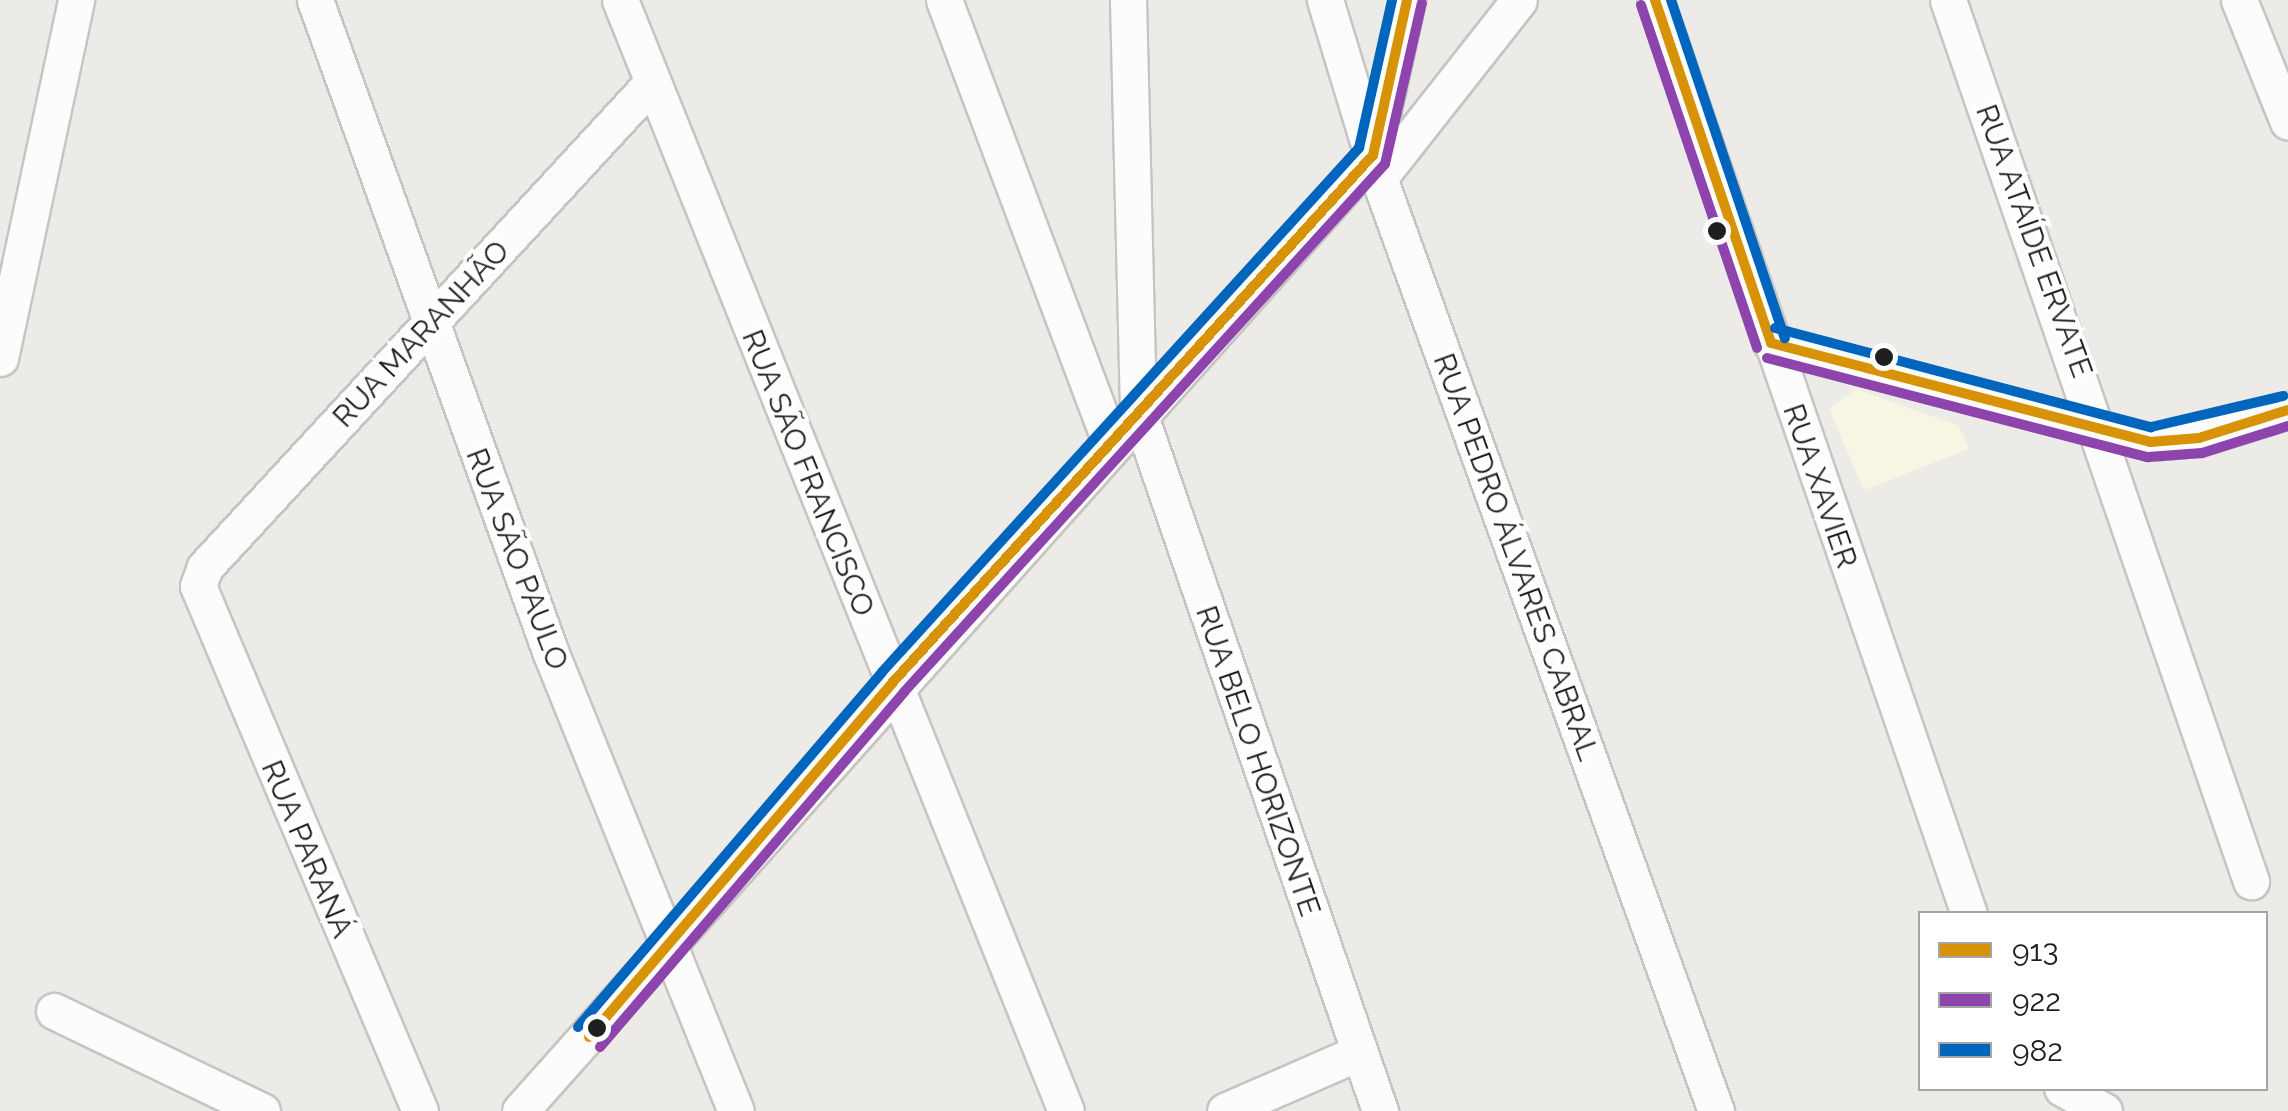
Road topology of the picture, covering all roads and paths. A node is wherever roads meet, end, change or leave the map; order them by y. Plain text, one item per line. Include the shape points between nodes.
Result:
1 (76, 0) edge
2 (315, 0) edge
3 (620, 0) edge
4 (944, 0) edge
5 (1128, 0) edge
6 (1325, 0) edge
7 (1407, 0) edge
8 (1519, 0) edge
9 (1655, 0) edge
10 (1948, 0) edge
11 (2239, 0) edge
12 (650, 85) junction
13 (2288, 122) edge
14 (1376, 166) junction
15 (15, 217) edge
16 (430, 325) junction
17 (1771, 343) junction
18 (0, 358) edge
19 (1138, 410) junction
20 (2288, 410) edge
21 (2104, 434) junction
22 (1111, 444) junction
23 (198, 586) joint
24 (893, 682) junction
25 (2251, 880) dead end
26 (1968, 911) edge
27 (672, 945) junction
28 (54, 1011) dead end
29 (1358, 1053) junction
30 (2067, 1091) edge
31 (556, 1096) edge
32 (262, 1111) edge
33 (420, 1111) edge
34 (520, 1111) edge
35 (736, 1111) edge
36 (1066, 1111) edge
37 (1225, 1111) edge
38 (1380, 1111) edge
39 (1716, 1111) edge
40 (2104, 1111) edge

1 - 15 street
2 - 16 street, RUA SÃO PAULO
3 - 12 street, RUA SÃO FRANCISCO
4 - 22 street
5 - 19 street, RUA BELO HORIZONTE
6 - 14 street, RUA PEDRO ÁLVARES CABRAL
7 - 14 street
8 - 14 street
9 - 17 street, RUA XAVIER
10 - 21 street, RUA ATAÍDE ERVATE
11 - 13 street
12 - 16 street, RUA MARANHÃO
12 - 24 street, RUA SÃO FRANCISCO
14 - 19 street
14 - 39 street, RUA PEDRO ÁLVARES CABRAL
15 - 18 street
16 - 23 street, RUA MARANHÃO
16 - 27 street, RUA SÃO PAULO
17 - 21 street
17 - 26 street, RUA XAVIER
19 - 22 street
19 - 29 street, RUA BELO HORIZONTE
20 - 21 street via 2199,438
21 - 25 street, RUA ATAÍDE ERVATE
22 - 24 street
23 - 33 street, RUA PARANÁ
24 - 27 street
24 - 36 street, RUA SÃO FRANCISCO
27 - 31 street
27 - 35 street, RUA SÃO PAULO
28 - 32 street
29 - 37 street
29 - 38 street, RUA BELO HORIZONTE
30 - 40 street
31 - 34 street

